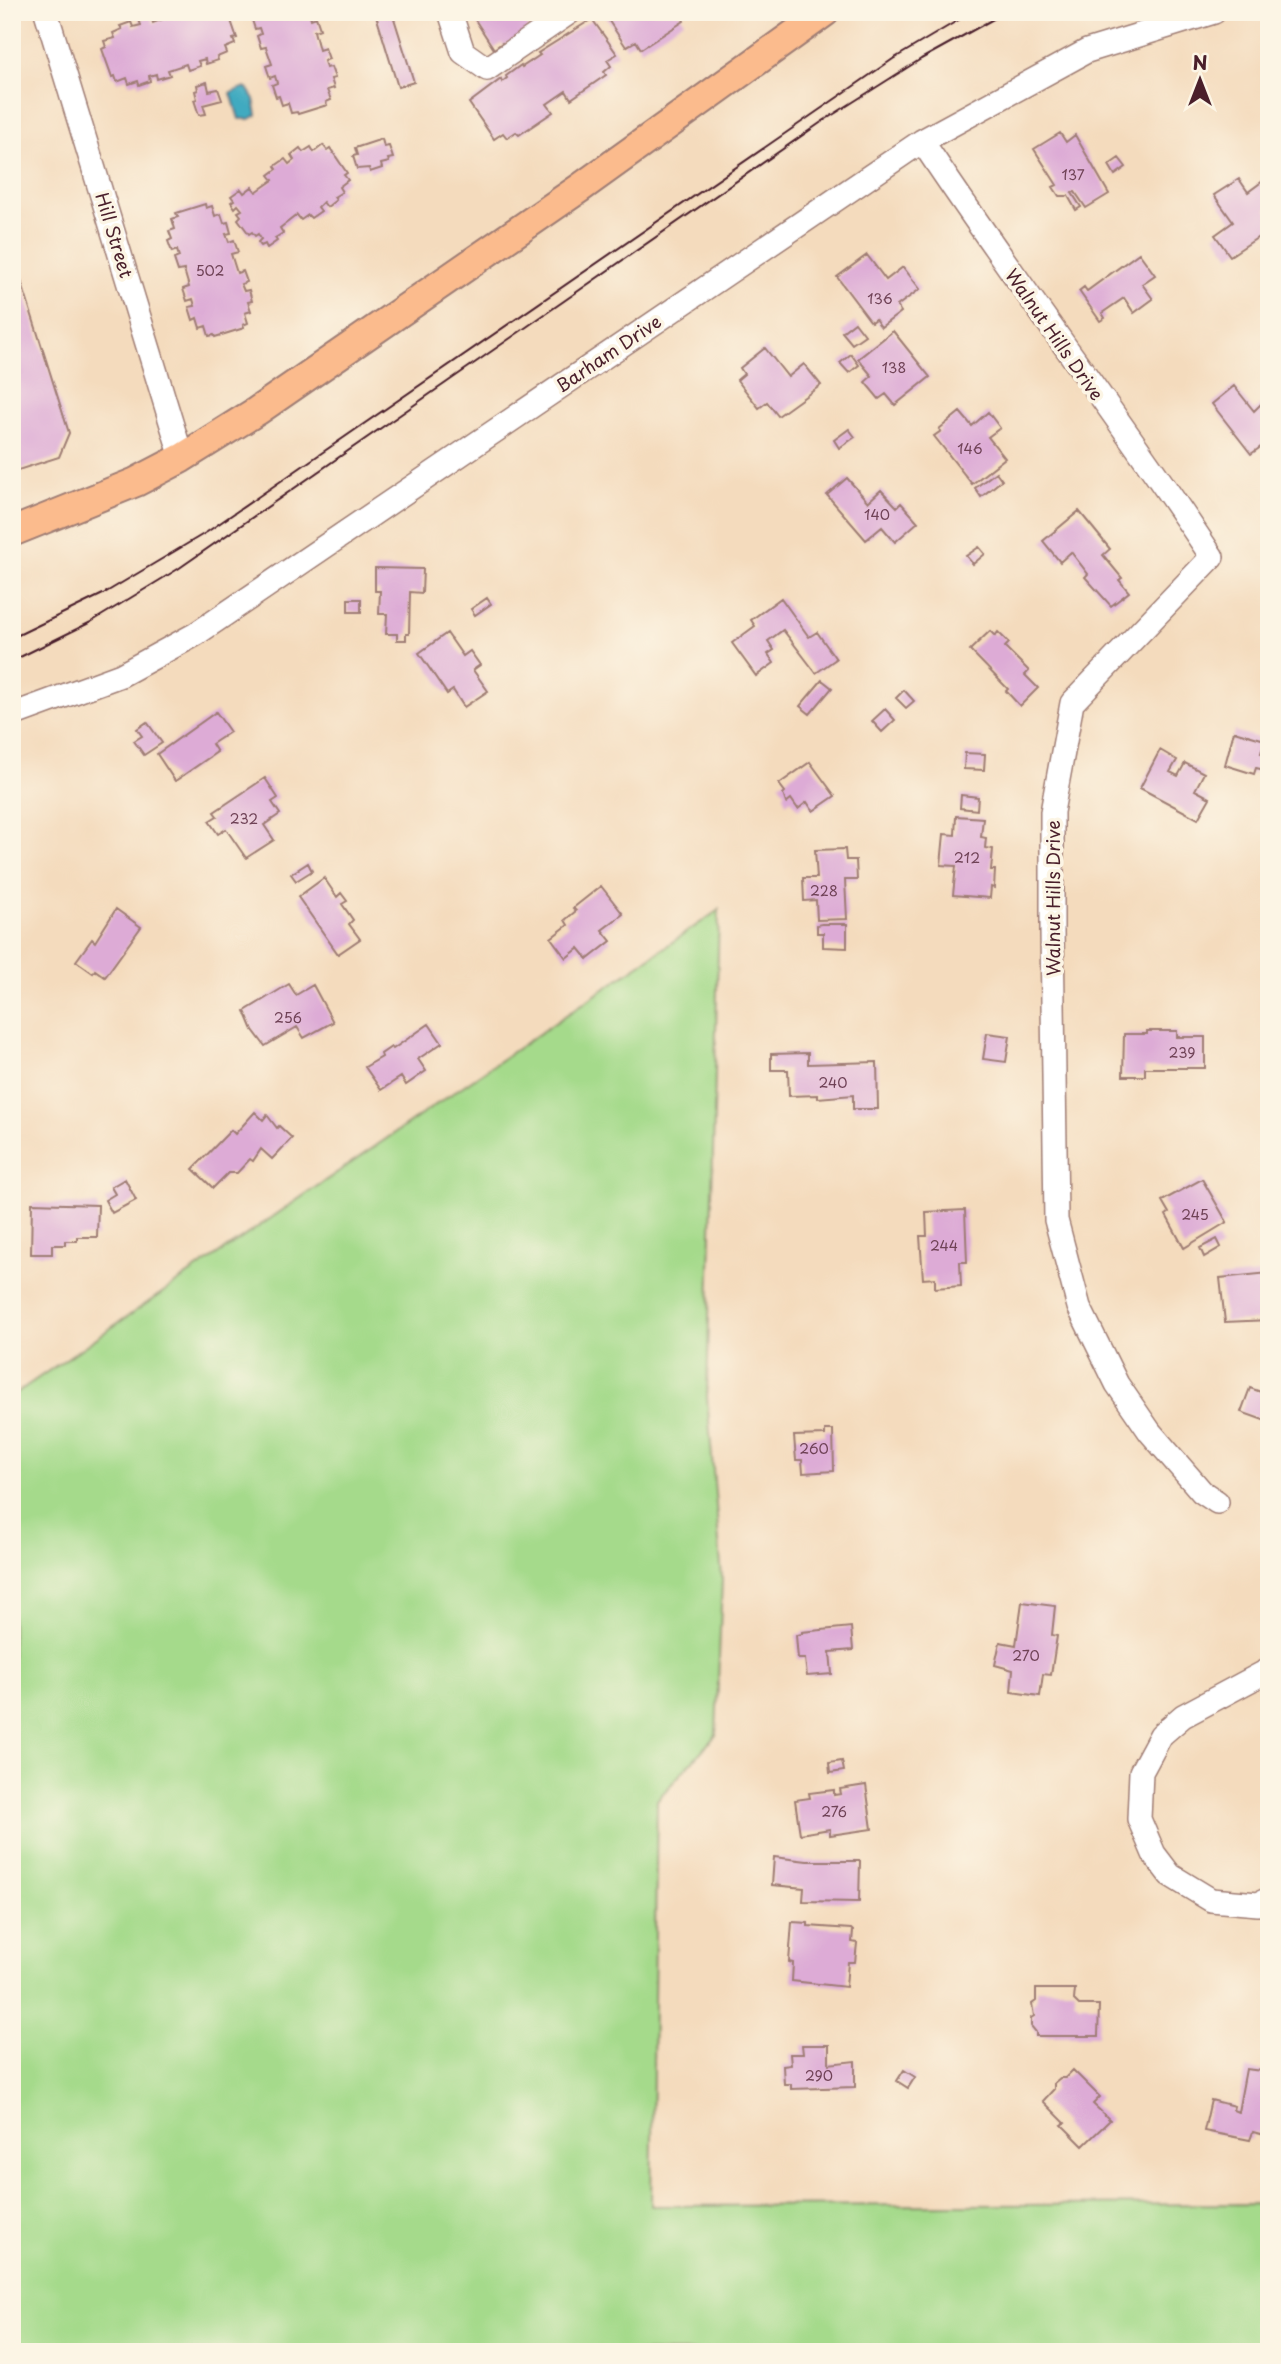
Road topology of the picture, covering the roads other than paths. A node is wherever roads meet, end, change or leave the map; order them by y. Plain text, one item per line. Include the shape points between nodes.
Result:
1 (46, 12) edge
2 (450, 12) edge
3 (570, 12) edge
4 (825, 12) edge
5 (1214, 12) edge
6 (799, 21) edge
7 (922, 141) junction
8 (182, 458) junction
9 (12, 532) edge
10 (12, 715) edge
11 (1217, 1502) dead end
12 (1269, 1670) edge
13 (1269, 1899) edge

1 - 8 street, Hill Street
2 - 3 street via 463,52 487,69
4 - 6 main road
5 - 7 street, Barham Drive via 1087,51
6 - 8 main road via 580,188
7 - 10 street, Barham Drive via 196,634 121,675
7 - 11 street, Walnut Hills Drive via 1212,557 1073,703 1052,812 1052,930 1056,1220 1079,1307 1117,1384 1150,1432 1202,1492
8 - 9 main road via 136,482
12 - 13 street via 1183,1716 1161,1735 1141,1772 1139,1819 1154,1854 1170,1875 1211,1900 1258,1904

